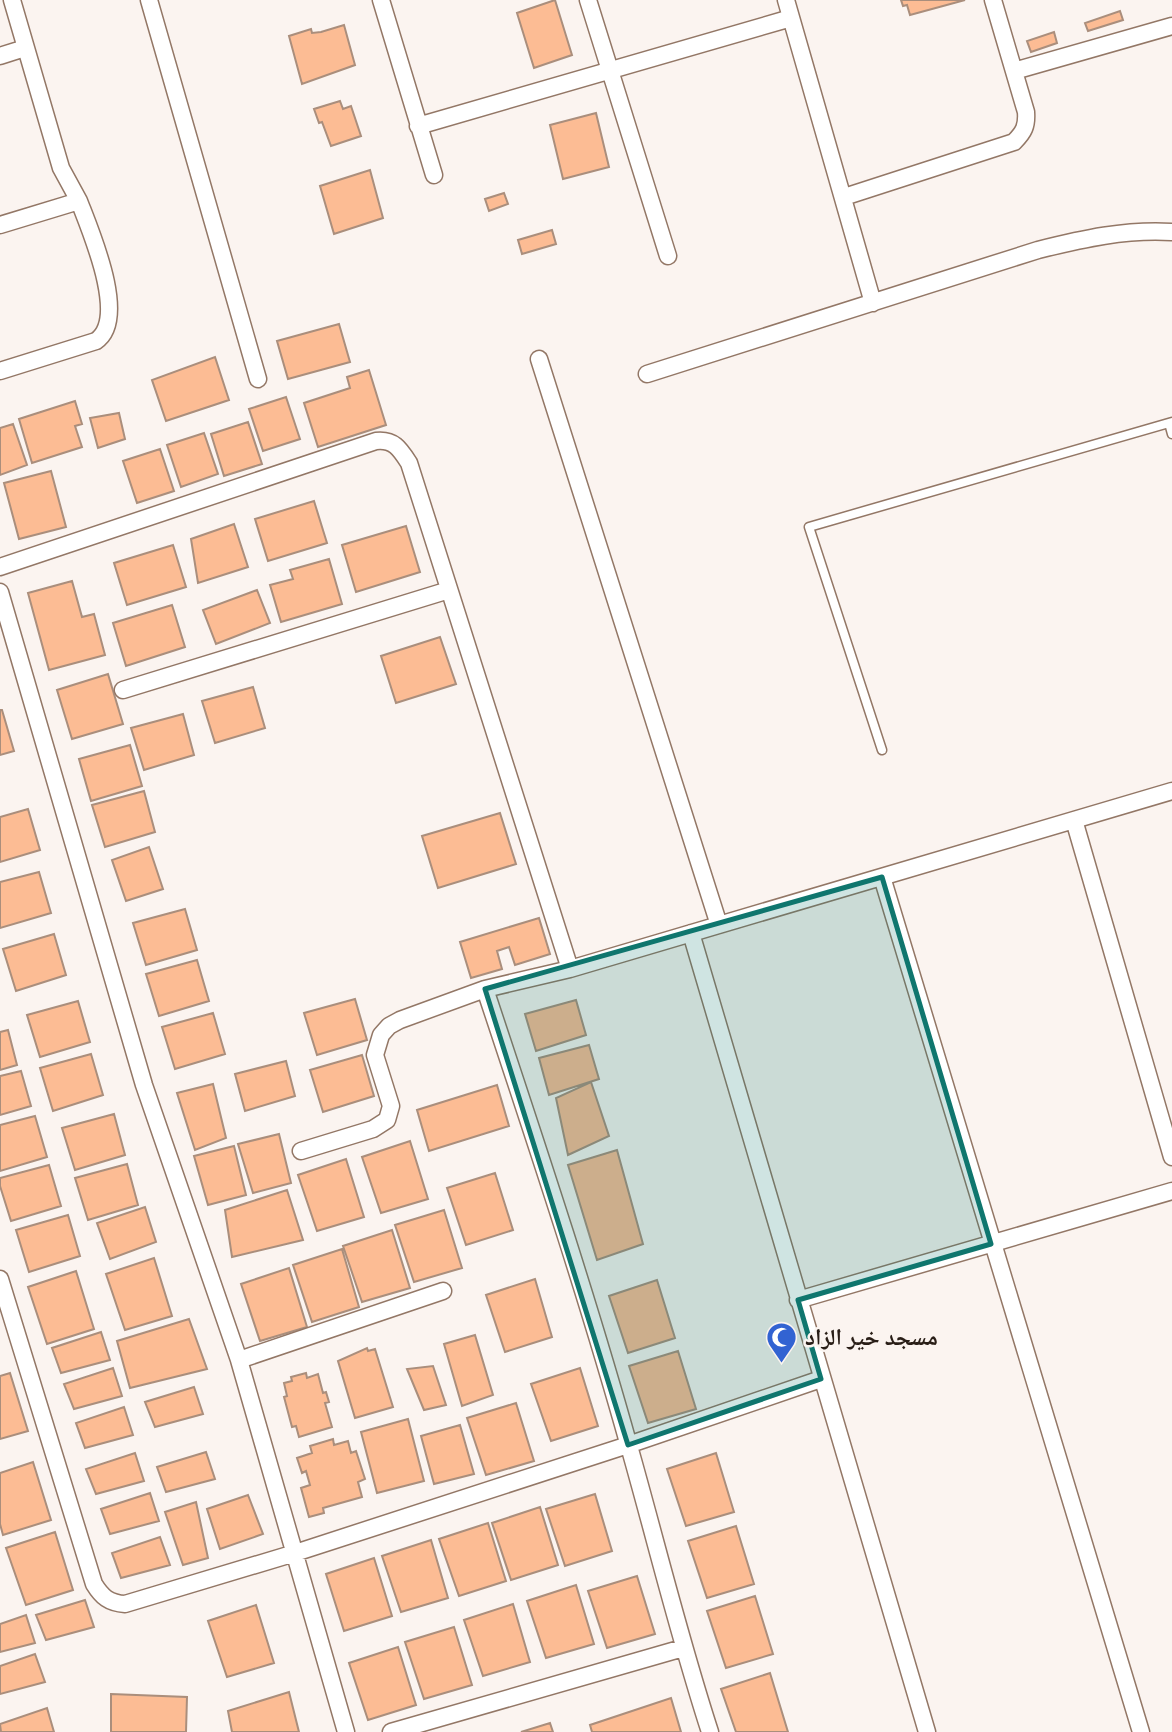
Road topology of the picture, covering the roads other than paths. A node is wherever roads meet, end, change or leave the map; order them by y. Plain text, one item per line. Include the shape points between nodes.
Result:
1 (12, 0) edge
2 (149, 0) edge
3 (381, 0) edge
4 (588, 0) edge
5 (786, 0) edge
6 (993, 0) edge
7 (791, 18) junction
8 (1172, 26) edge
9 (25, 48) junction
10 (0, 56) edge
11 (609, 70) junction
12 (1014, 71) junction
13 (418, 126) junction
14 (434, 175) dead end
15 (844, 197) junction
16 (79, 201) junction
17 (0, 225) edge
18 (1172, 232) edge
19 (668, 256) dead end
20 (873, 303) junction
21 (539, 359) dead end
22 (0, 371) edge
23 (648, 374) dead end
24 (258, 379) dead end
25 (1170, 423) edge
26 (1172, 433) edge
27 (0, 567) edge
28 (449, 590) junction
29 (0, 592) edge
30 (122, 690) dead end
31 (882, 750) dead end
32 (1172, 791) edge
33 (1074, 820) junction
34 (882, 877) junction
35 (719, 925) junction
36 (691, 933) junction
37 (570, 969) junction
38 (485, 989) junction
39 (301, 1151) dead end
40 (1172, 1157) edge
41 (1172, 1191) edge
42 (991, 1244) junction
43 (0, 1279) edge
44 (443, 1291) dead end
45 (798, 1300) junction
46 (239, 1360) junction
47 (821, 1379) junction
48 (628, 1445) junction
49 (295, 1553) junction
50 (683, 1648) junction
51 (346, 1732) edge
52 (391, 1732) edge
53 (710, 1732) edge
54 (927, 1732) edge
55 (1141, 1732) edge

1 - 9 street
2 - 24 street
3 - 13 street
4 - 11 street
5 - 7 street
6 - 12 street
7 - 11 street
7 - 15 street
8 - 12 street
9 - 10 street
9 - 16 street via 61,169
11 - 13 street
11 - 19 street
12 - 15 street via 1027,123 1014,142
13 - 14 street
15 - 20 street
16 - 17 street
16 - 22 street via 101,259 106,331 96,341
18 - 20 street via 1079,239
20 - 23 street
21 - 35 street
25 - 26 lane
25 - 31 lane via 809,527
27 - 28 street via 386,440 398,445 408,463
28 - 30 street
28 - 37 street
29 - 46 street via 144,1085
32 - 33 street
33 - 34 street
33 - 40 street
34 - 35 street
34 - 42 street
35 - 36 street
36 - 37 street
36 - 45 street
37 - 38 street
38 - 39 street via 389,1026 375,1055 391,1106 387,1120 373,1129
38 - 48 street
41 - 42 street
42 - 45 street
42 - 55 street
43 - 49 street via 93,1584 100,1594 125,1604
44 - 46 street
45 - 47 street
46 - 49 street
47 - 48 street
47 - 54 street
48 - 49 street
48 - 50 street
49 - 51 street
50 - 52 street
50 - 53 street

